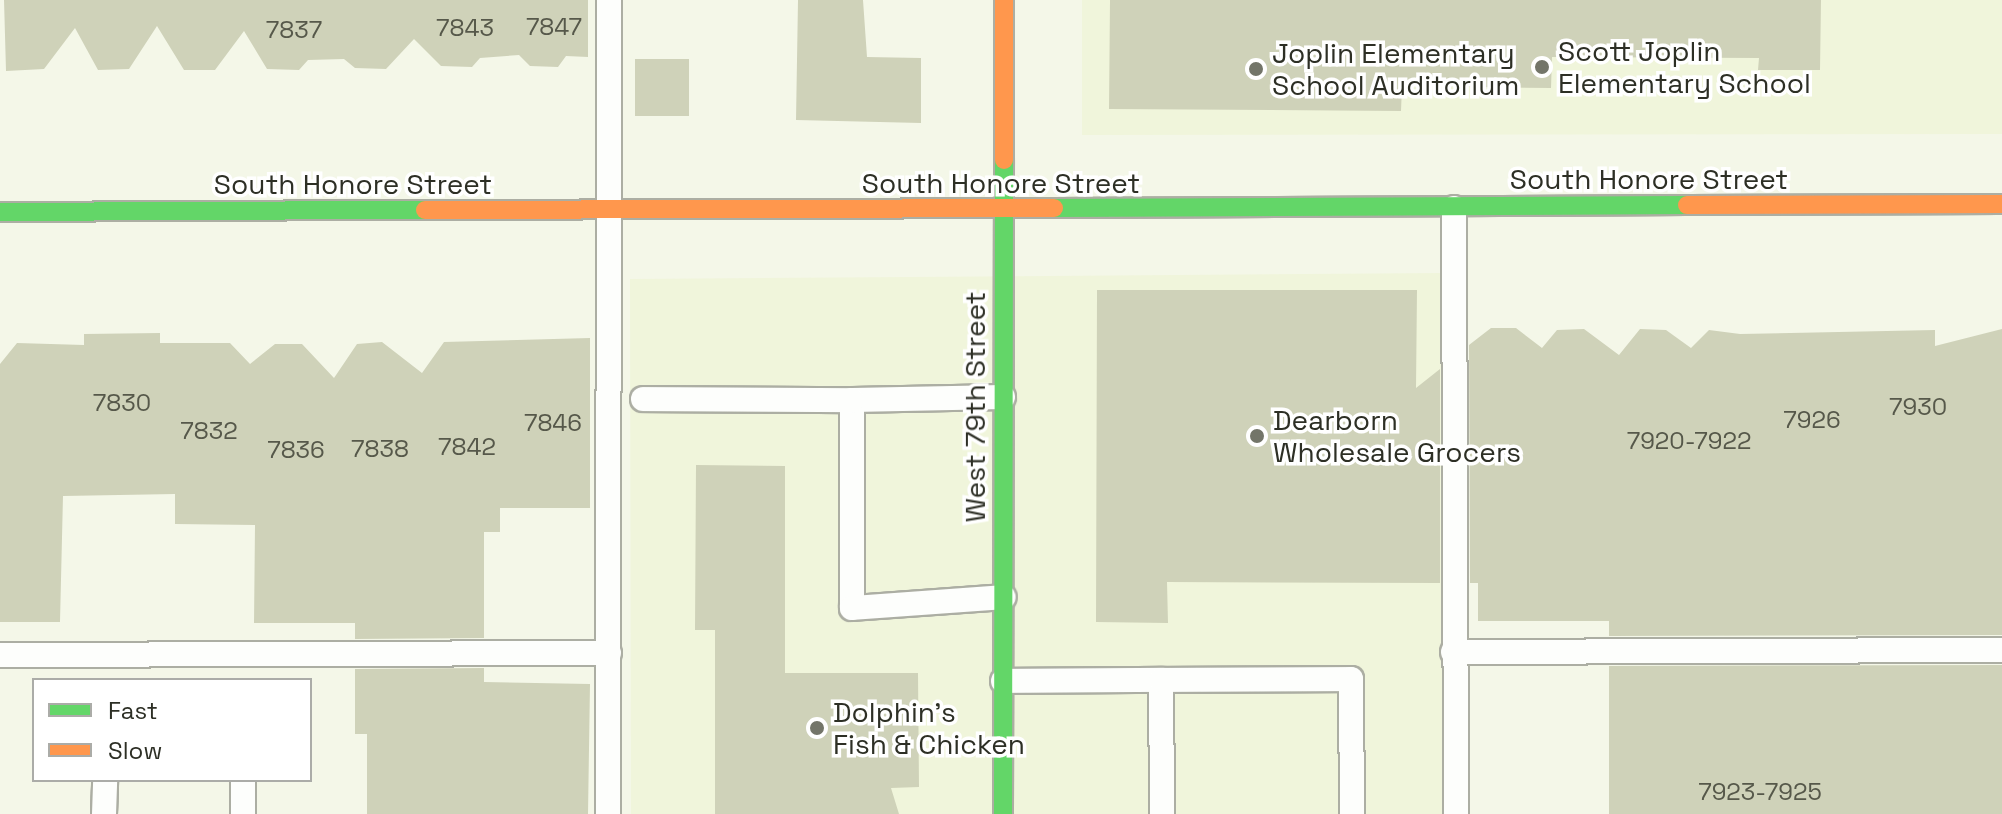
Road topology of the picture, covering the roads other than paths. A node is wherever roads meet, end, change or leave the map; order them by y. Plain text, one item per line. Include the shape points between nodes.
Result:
1 (609, 0) edge
2 (1004, 0) edge
3 (2002, 204) edge
4 (1454, 208) junction
5 (609, 211) junction
6 (1003, 211) junction
7 (0, 212) edge
8 (1003, 397) junction
9 (643, 399) dead end
10 (852, 400) junction
11 (1004, 597) junction
12 (2002, 650) edge
13 (1453, 652) junction
14 (609, 653) junction
15 (0, 655) edge
16 (1161, 680) junction
17 (1003, 681) junction
18 (105, 782) edge
19 (243, 782) edge
20 (104, 814) edge
21 (243, 814) edge
22 (608, 814) edge
23 (1003, 814) edge
24 (1162, 814) edge
25 (1352, 814) edge
26 (1456, 814) edge

1 - 5 lane
2 - 6 street, West 79th Street
3 - 4 street, South Honore Street
4 - 6 street, South Honore Street
4 - 13 lane
5 - 6 street, South Honore Street
5 - 7 street, South Honore Street
5 - 14 lane
6 - 8 street, West 79th Street
8 - 10 lane
8 - 11 street, West 79th Street
9 - 10 lane
10 - 11 lane via 852,608
11 - 17 street, West 79th Street
12 - 13 lane
13 - 26 lane
14 - 15 lane
14 - 22 lane
16 - 17 lane
16 - 24 lane
16 - 25 lane via 1351,679
17 - 23 street, West 79th Street
18 - 20 lane
19 - 21 lane

